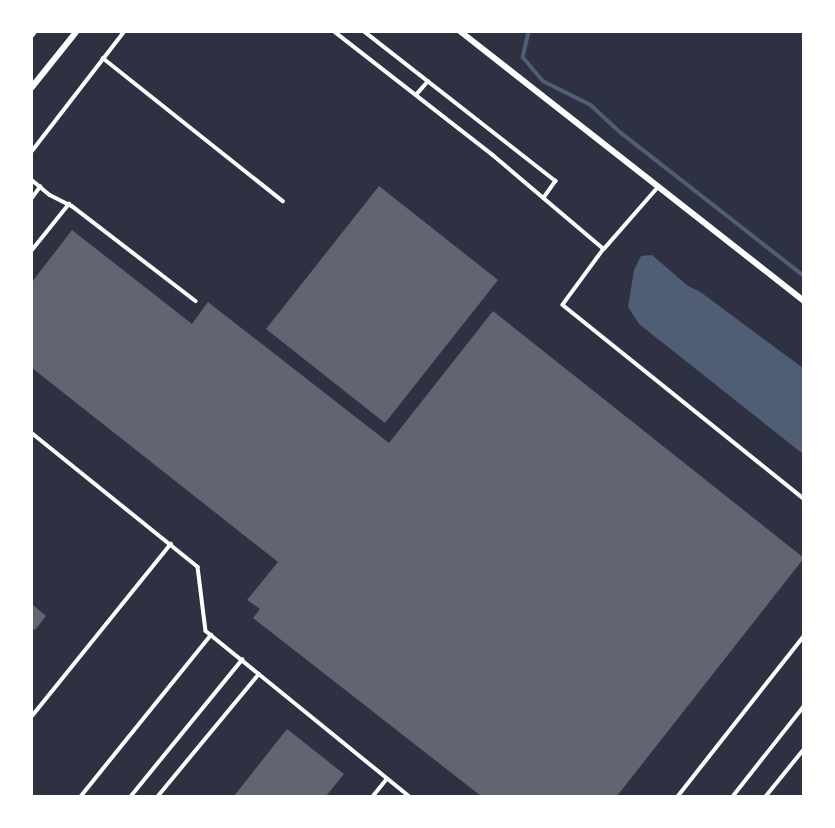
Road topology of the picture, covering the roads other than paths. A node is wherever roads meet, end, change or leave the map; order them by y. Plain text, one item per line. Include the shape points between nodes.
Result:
1 (35, 32) edge
2 (76, 32) edge
3 (124, 32) edge
4 (335, 32) edge
5 (365, 32) edge
6 (461, 32) edge
7 (32, 36) edge
8 (103, 58) junction
9 (428, 81) junction
10 (32, 87) edge
11 (416, 95) junction
12 (32, 151) edge
13 (32, 180) edge
14 (40, 187) junction
15 (659, 187) junction
16 (32, 198) edge
17 (544, 198) junction
18 (283, 201) dead end
19 (69, 204) junction
20 (604, 249) junction
21 (32, 250) edge
22 (195, 301) dead end
23 (803, 301) edge
24 (32, 433) edge
25 (803, 499) edge
26 (171, 544) junction
27 (211, 635) junction
28 (803, 636) edge
29 (242, 660) junction
30 (259, 674) junction
31 (803, 706) edge
32 (32, 716) edge
33 (803, 749) edge
34 (387, 779) junction
35 (81, 796) edge
36 (131, 796) edge
37 (158, 796) edge
38 (373, 796) edge
39 (409, 796) edge
40 (678, 796) edge
41 (733, 796) edge
42 (766, 796) edge

1 - 7 lane
2 - 10 street
3 - 8 lane
4 - 11 lane
5 - 9 lane
6 - 15 street
8 - 12 lane
8 - 18 lane
9 - 11 lane
9 - 17 lane via 556,181
11 - 17 lane
13 - 14 lane
14 - 16 lane
14 - 19 lane
15 - 20 lane
15 - 23 street
17 - 20 lane
19 - 21 lane
19 - 22 lane
20 - 25 lane via 563,305
24 - 26 lane
26 - 27 lane via 198,567 206,631
26 - 32 lane
27 - 29 lane
27 - 35 lane
28 - 40 lane
29 - 30 lane
29 - 36 lane
30 - 34 lane
30 - 37 lane
31 - 41 lane
33 - 42 lane
34 - 38 lane
34 - 39 lane

